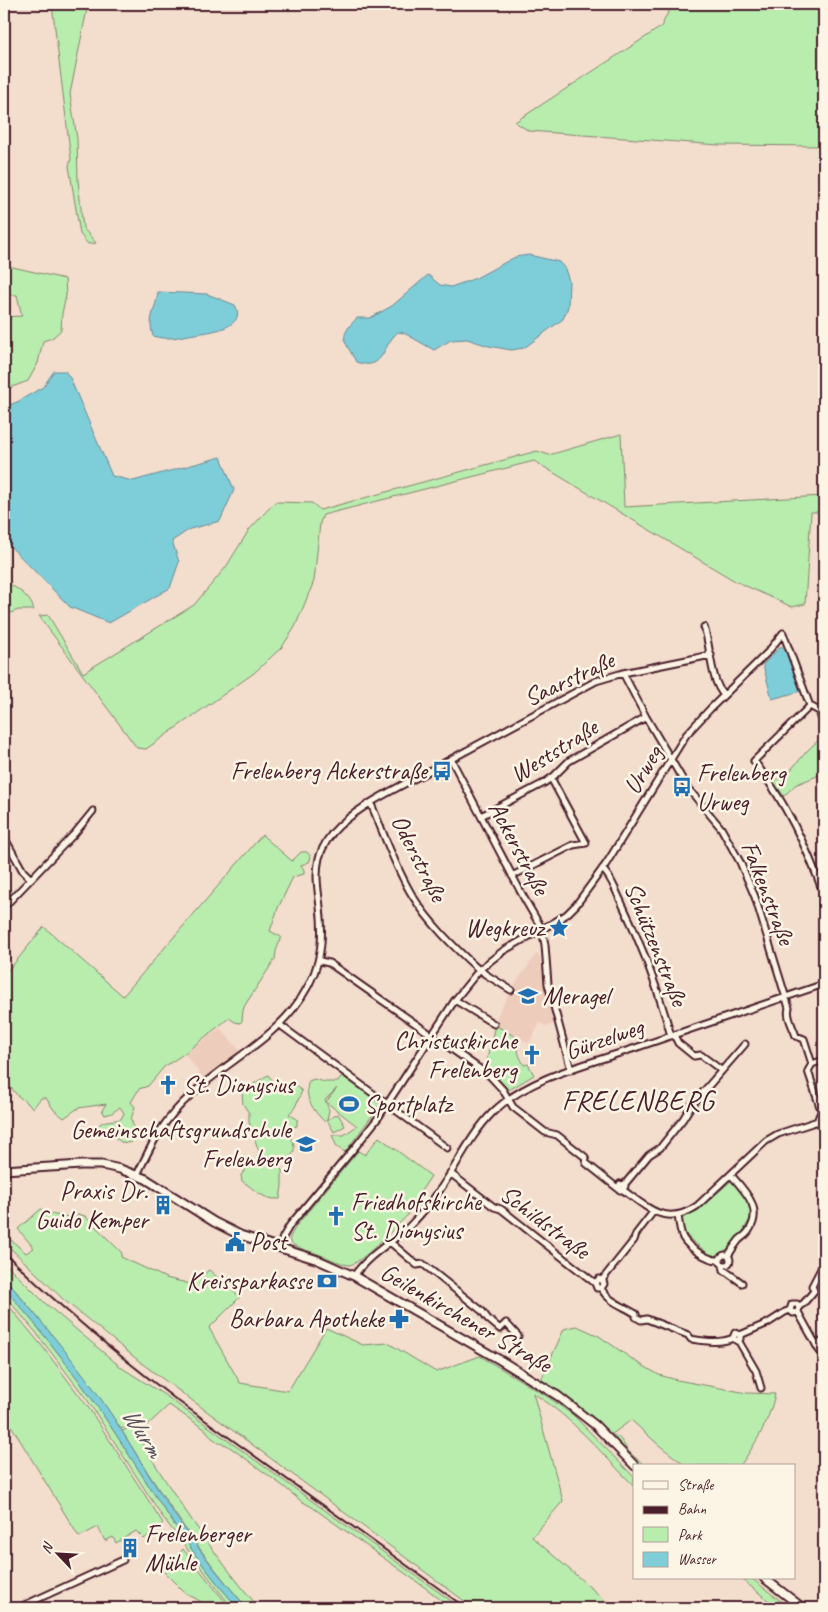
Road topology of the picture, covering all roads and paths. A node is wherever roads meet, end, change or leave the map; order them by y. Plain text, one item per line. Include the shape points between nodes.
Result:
1 (704, 627) dead end
2 (711, 654) junction
3 (623, 673) junction
4 (724, 695) junction
5 (810, 706) junction
6 (646, 718) junction
7 (824, 726) edge
8 (451, 759) junction
9 (670, 759) junction
10 (551, 778) junction
11 (371, 804) junction
12 (93, 811) dead end
13 (481, 816) junction
14 (4, 837) edge
15 (602, 869) junction
16 (512, 876) junction
17 (31, 879) junction
18 (824, 894) edge
19 (4, 908) edge
20 (542, 929) junction
21 (320, 961) junction
22 (480, 970) junction
23 (824, 984) edge
24 (511, 990) dead end
25 (786, 997) junction
26 (455, 1000) junction
27 (494, 1024) dead end
28 (280, 1025) junction
29 (432, 1035) junction
30 (672, 1035) junction
31 (745, 1044) dead end
32 (824, 1060) edge
33 (812, 1064) junction
34 (571, 1070) junction
35 (721, 1070) junction
36 (509, 1100) junction
37 (387, 1104) junction
38 (823, 1113) edge
39 (818, 1121) junction
40 (824, 1125) edge
41 (447, 1148) dead end
42 (4, 1170) edge
43 (450, 1173) junction
44 (137, 1175) junction
45 (731, 1175) junction
46 (621, 1187) junction
47 (653, 1212) junction
48 (678, 1215) junction
49 (390, 1242) junction
50 (279, 1248) junction
51 (728, 1256) junction
52 (721, 1263) junction
53 (824, 1263) edge
54 (354, 1276) junction
55 (602, 1280) junction
56 (595, 1283) junction
57 (742, 1283) dead end
58 (601, 1288) junction
59 (799, 1306) junction
60 (790, 1310) junction
61 (798, 1312) junction
62 (518, 1336) dead end
63 (737, 1338) junction
64 (824, 1340) edge
65 (816, 1345) junction
66 (824, 1359) edge
67 (761, 1388) dead end
68 (633, 1464) edge
69 (123, 1560) dead end
70 (767, 1580) edge
71 (18, 1608) edge
72 (803, 1608) edge

1 - 2 street
2 - 3 street, Saarstraße
2 - 4 street via 715,677
3 - 6 street, Falkenstraße
3 - 8 street, Saarstraße via 596,681
4 - 5 street, Urweg via 783,634
4 - 9 street, Urweg via 698,721
5 - 7 street via 818,711
5 - 18 street via 754,761 778,794
6 - 9 street, Falkenstraße
6 - 10 street, Weststraße via 569,761
8 - 11 street, Saarstraße
8 - 13 street, Ackerstraße
9 - 15 street, Urweg
9 - 25 street, Falkenstraße via 692,793 721,828 740,862 755,897
10 - 13 street, Weststraße
10 - 16 street via 586,843 573,845
11 - 21 street, Saarstraße via 338,827 319,858
11 - 22 street, Oderstraße via 401,875 414,897 441,933
12 - 17 street
13 - 16 street, Ackerstraße
14 - 17 street
15 - 20 street, Urweg via 567,914
15 - 30 street, Schützenstraße via 610,878 637,936
16 - 20 street, Ackerstraße
17 - 19 street
20 - 22 street, Urweg via 503,951
20 - 34 street via 548,984
21 - 28 street via 304,994
21 - 29 street via 329,963
22 - 24 street, Oderstraße
22 - 26 street, Urweg
23 - 25 street, Gürzelweg
25 - 30 street, Gürzelweg
25 - 33 street via 787,1012 796,1036 804,1039
26 - 27 street
26 - 29 street, Urweg
28 - 37 street
28 - 44 street via 193,1093 169,1117
29 - 36 street via 490,1076
29 - 37 street, Urweg
30 - 34 street, Gürzelweg
30 - 35 street via 694,1056 701,1055
31 - 35 street
32 - 33 street
33 - 38 street via 808,1071
34 - 36 street, Gürzelweg
35 - 46 street via 660,1148 649,1155
36 - 43 street, Gürzelweg via 476,1132
36 - 46 street via 512,1107 545,1132 557,1135 585,1157 586,1163
37 - 41 street
37 - 50 street, Urweg via 290,1226
38 - 39 street via 818,1116
39 - 40 street
39 - 45 street via 766,1141
42 - 44 main road, Geilenkirchener Straße via 102,1165
43 - 49 street, Gürzelweg via 426,1208
43 - 56 street, Schildstraße via 494,1207 502,1209
44 - 50 main road, Geilenkirchener Straße via 214,1222
45 - 48 street via 697,1206
45 - 51 street via 750,1196 754,1216 748,1233
46 - 47 street
47 - 48 street
47 - 55 street
48 - 52 street via 685,1241 709,1260
49 - 54 street, Gürzelweg
49 - 62 street via 416,1265 423,1264 442,1278 500,1329 506,1324
50 - 54 main road, Geilenkirchener Straße
51 - 52 street via 722,1256
51 - 52 street via 730,1262 727,1265
52 - 57 street via 724,1270
53 - 59 street, Schildstraße via 812,1286 814,1291
54 - 68 main road, Geilenkirchener Straße via 558,1396 595,1426
55 - 56 street, Schildstraße
55 - 58 street, Schildstraße
56 - 58 street, Schildstraße via 596,1288
58 - 63 street, Schildstraße via 641,1320 647,1319 689,1338 708,1342
59 - 60 street, Schildstraße via 792,1304
59 - 61 street, Schildstraße
60 - 61 street
60 - 63 street, Schildstraße
61 - 65 street
63 - 67 street
64 - 65 street
65 - 66 street
69 - 71 street
70 - 72 main road

